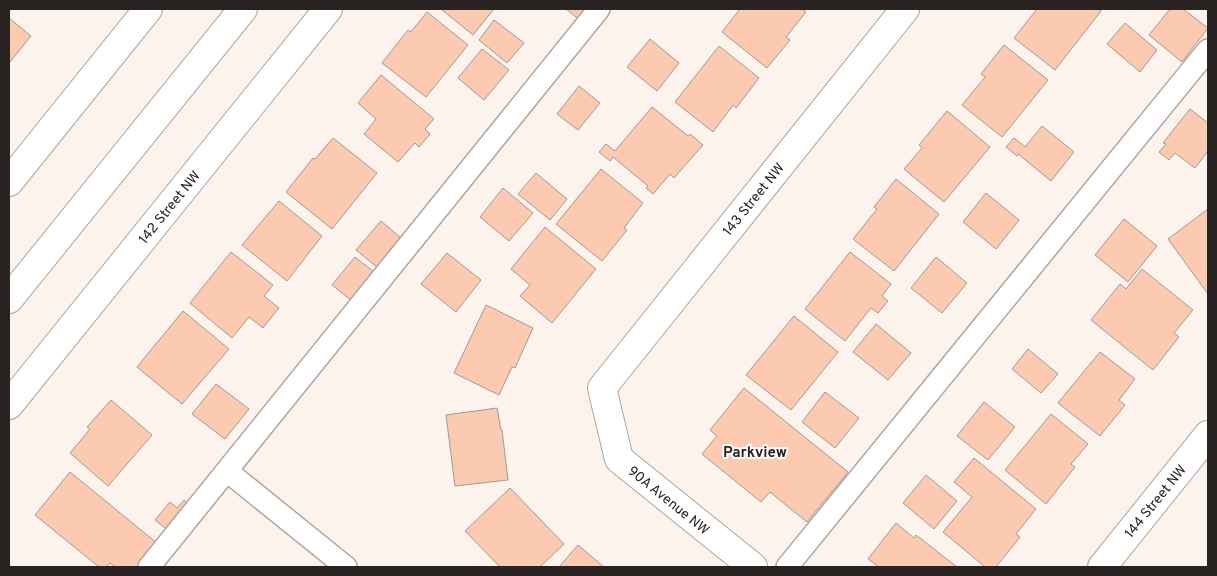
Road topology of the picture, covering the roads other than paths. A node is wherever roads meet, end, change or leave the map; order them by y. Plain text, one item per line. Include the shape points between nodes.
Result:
1 (148, 9) edge
2 (243, 9) edge
3 (328, 9) edge
4 (599, 9) edge
5 (905, 9) edge
6 (1208, 50) edge
7 (9, 182) edge
8 (9, 299) edge
9 (602, 388) joint
10 (9, 405) edge
11 (1208, 435) edge
12 (227, 471) junction
13 (149, 567) edge
14 (346, 567) edge
15 (753, 567) edge
16 (787, 567) edge
17 (1102, 567) edge

1 - 7 street
2 - 8 street
3 - 10 street, 142 Street NW
4 - 12 lane
5 - 9 street, 143 Street NW
6 - 16 lane
9 - 15 street, 90A Avenue NW via 619,459
11 - 17 street, 144 Street NW
12 - 13 lane
12 - 14 lane

